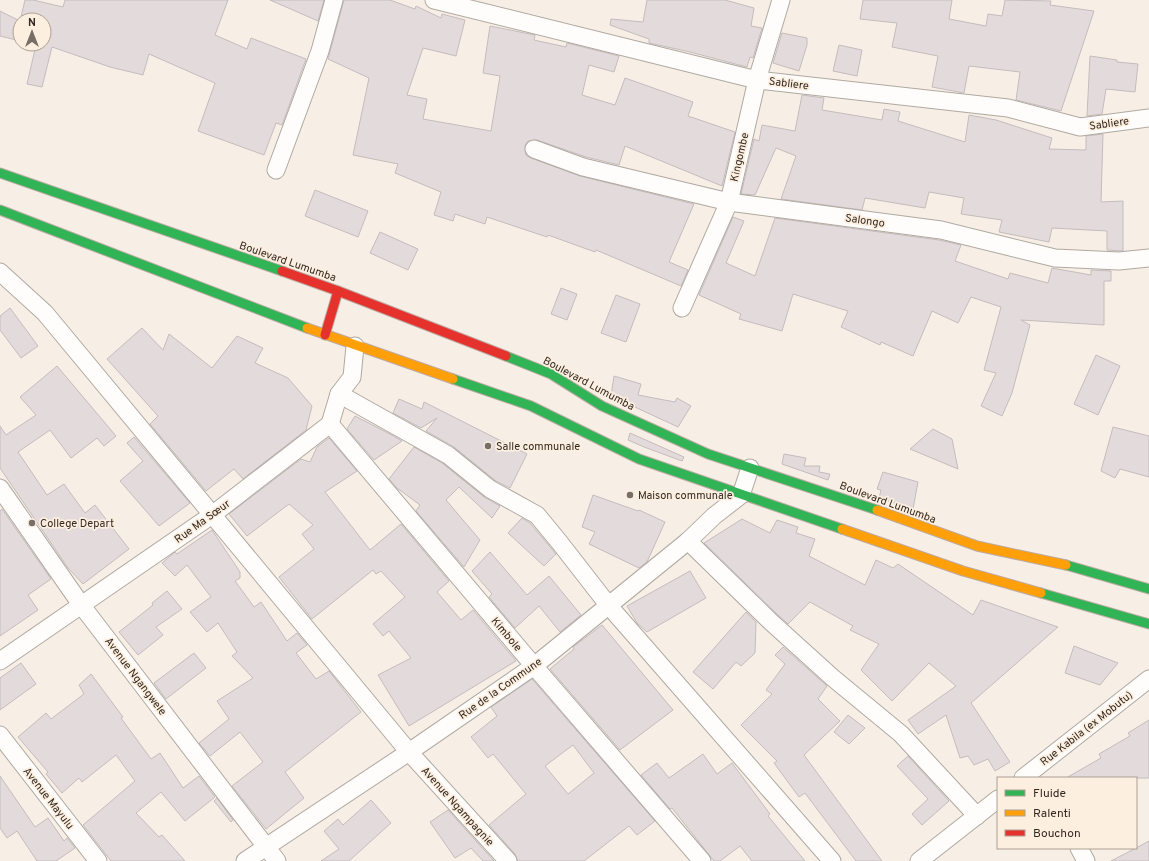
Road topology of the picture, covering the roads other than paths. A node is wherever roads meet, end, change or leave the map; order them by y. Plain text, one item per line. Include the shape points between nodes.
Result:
1 (334, 0) edge
2 (434, 0) edge
3 (781, 0) edge
4 (758, 80) junction
5 (1149, 118) edge
6 (534, 149) dead end
7 (276, 170) dead end
8 (0, 173) edge
9 (729, 202) junction
10 (0, 210) edge
11 (1149, 258) edge
12 (0, 272) edge
13 (338, 291) junction
14 (682, 308) dead end
15 (325, 335) junction
16 (355, 346) junction
17 (339, 394) junction
18 (330, 424) junction
19 (750, 468) junction
20 (0, 488) edge
21 (741, 495) junction
22 (212, 515) junction
23 (688, 541) junction
24 (1149, 588) edge
25 (82, 606) junction
26 (609, 606) junction
27 (1149, 624) edge
28 (0, 661) edge
29 (534, 666) junction
30 (1149, 679) edge
31 (0, 735) edge
32 (409, 752) junction
33 (1033, 775) edge
34 (997, 799) edge
35 (977, 816) junction
36 (266, 846) junction
37 (1080, 849) edge
38 (98, 861) edge
39 (244, 861) edge
40 (277, 861) edge
41 (508, 861) edge
42 (702, 861) edge
43 (832, 861) edge
44 (919, 861) edge
45 (1086, 861) edge

1 - 7 street via 320,51
2 - 4 street, Sabliere
3 - 4 street, Kingombe
4 - 5 street, Sabliere via 1008,108 1080,127
4 - 9 street, Kingombe
6 - 9 street, Salongo via 583,167
8 - 13 highway, Boulevard Lumumba
9 - 11 street, Salongo via 942,230 1055,258 1119,261
9 - 14 street, Kingombe
10 - 15 highway
12 - 22 street, Avenue Ngampagnie via 45,313
13 - 15 highway
13 - 19 highway, Boulevard Lumumba via 551,374 602,406 708,454
15 - 16 highway
16 - 17 street via 352,377
16 - 21 highway via 531,406 639,459
17 - 18 street
17 - 26 street via 448,455 490,489 537,515
18 - 22 street, Rue Ma Sœur
18 - 29 street, Kimbole
19 - 21 street
19 - 24 highway, Boulevard Lumumba via 977,546 1087,570
20 - 25 street, Avenue Ngangwele
21 - 23 street, Rue de la Commune
21 - 27 highway via 963,570
22 - 25 street, Rue Ma Sœur
22 - 32 street, Avenue Ngampagnie
23 - 26 street, Rue de la Commune
23 - 35 street via 771,622 901,734
25 - 28 street, Rue Ma Sœur
25 - 36 street, Avenue Ngangwele
26 - 29 street, Rue de la Commune
26 - 43 street
29 - 32 street, Rue de la Commune
29 - 42 street, Kimbole
30 - 33 street, Rue Kabila (ex Mobutu)
31 - 38 street, Avenue Mayulu
32 - 36 street, Rue de la Commune
32 - 41 street, Avenue Ngampagnie
34 - 35 street
35 - 44 street
36 - 39 street, Rue de la Commune
36 - 40 street, Avenue Ngangwele
37 - 45 street

